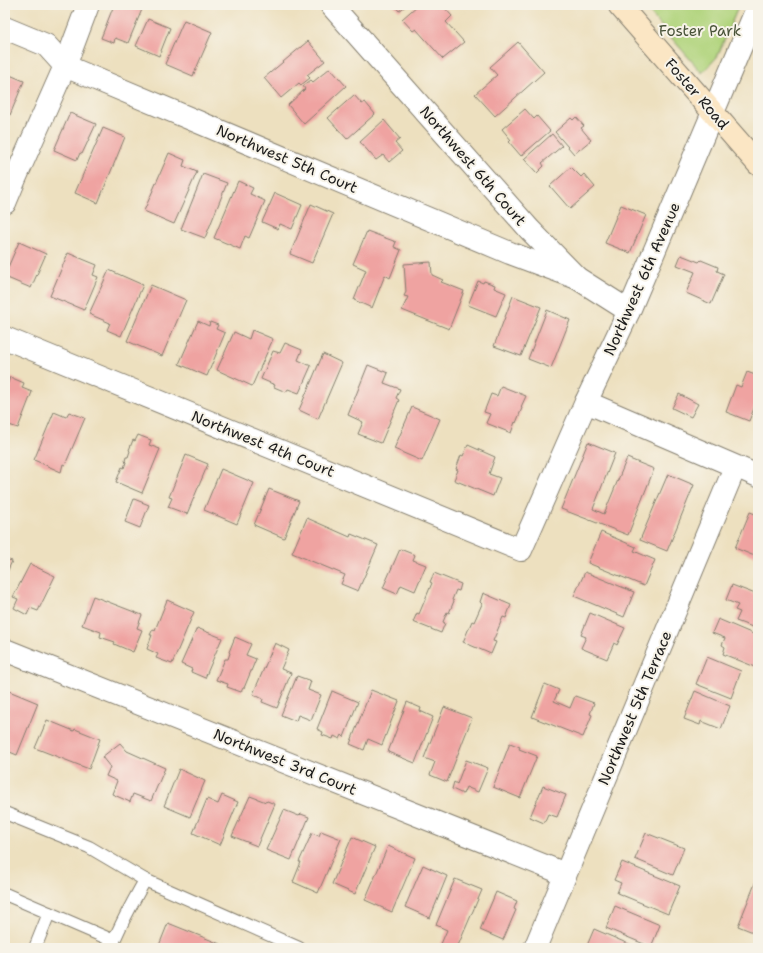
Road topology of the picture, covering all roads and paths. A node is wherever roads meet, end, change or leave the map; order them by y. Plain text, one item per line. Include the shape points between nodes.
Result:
1 (88, 5) edge
2 (331, 5) edge
3 (619, 5) edge
4 (758, 6) edge
5 (5, 28) edge
6 (65, 66) junction
7 (714, 113) junction
8 (758, 164) edge
9 (10, 177) edge
10 (5, 203) edge
11 (577, 278) junction
12 (629, 311) junction
13 (5, 338) edge
14 (586, 402) junction
15 (735, 467) junction
16 (758, 476) edge
17 (521, 550) joint
18 (5, 650) edge
19 (5, 813) edge
20 (565, 874) junction
21 (145, 880) junction
22 (5, 894) edge
23 (49, 913) junction
24 (112, 944) edge
25 (295, 947) edge
26 (35, 948) edge
27 (535, 948) edge

1 - 6 street
2 - 11 street, Northwest 6th Court via 530,230
3 - 7 street, Foster Road
4 - 7 street, Northwest 6th Avenue
5 - 6 street, Northwest 5th Court via 46,45
6 - 9 street
6 - 11 street, Northwest 5th Court via 510,253
7 - 8 street, Foster Road
7 - 12 street, Northwest 6th Avenue
9 - 10 street
11 - 12 street, Northwest 6th Court
12 - 14 street, Northwest 6th Avenue
13 - 17 street, Northwest 4th Court
14 - 15 street
14 - 17 street, Northwest 6th Avenue
15 - 16 street
15 - 20 street, Northwest 5th Terrace
18 - 20 street, Northwest 3rd Court
19 - 21 lane via 89,847
20 - 27 street, Northwest 5th Terrace
21 - 24 lane
21 - 25 lane
22 - 23 lane
23 - 24 lane
23 - 26 lane

